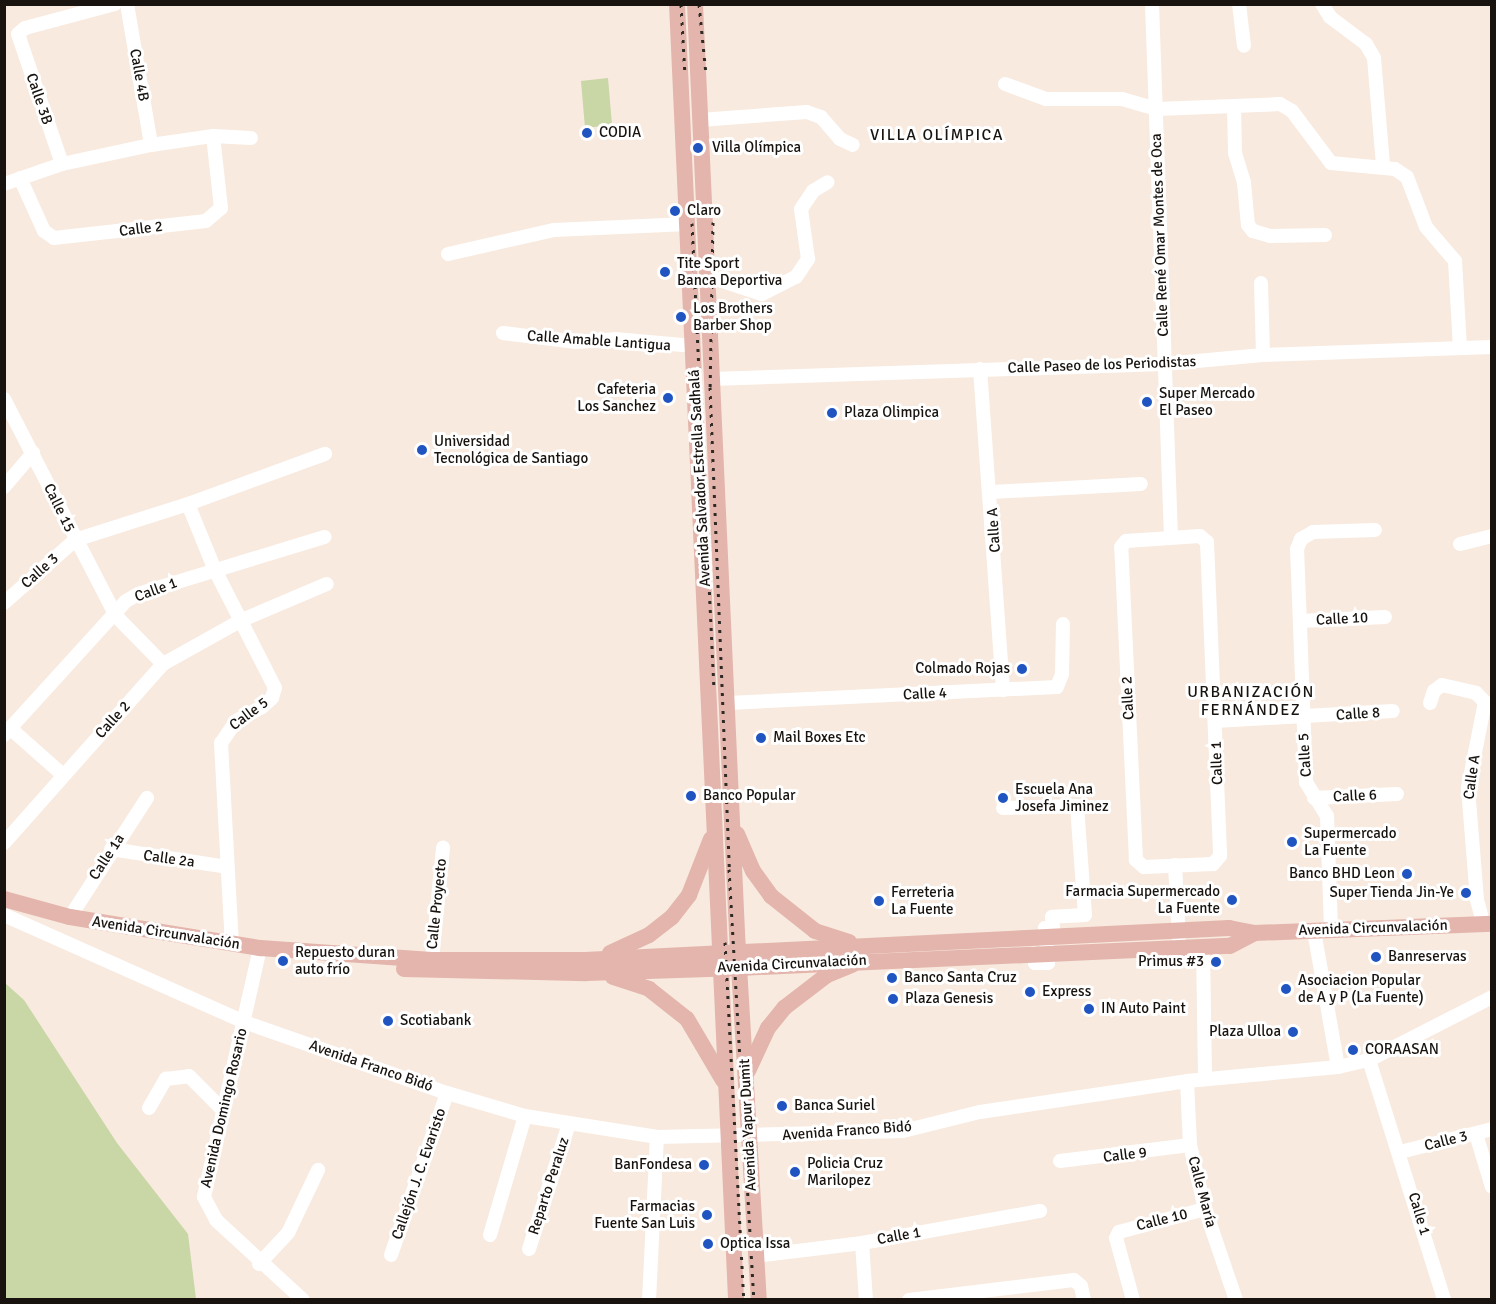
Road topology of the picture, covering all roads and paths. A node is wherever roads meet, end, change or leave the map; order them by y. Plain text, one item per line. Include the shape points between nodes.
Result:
1 (115, 4) edge
2 (127, 4) edge
3 (678, 4) edge
4 (695, 4) edge
5 (1152, 4) edge
6 (1239, 4) edge
7 (1322, 4) edge
8 (65, 10) edge
9 (1244, 46) dead end
10 (1005, 84) dead end
11 (1234, 106) junction
12 (1156, 109) junction
13 (700, 120) junction
14 (213, 136) junction
15 (251, 138) dead end
16 (151, 145) junction
17 (853, 145) dead end
18 (62, 164) junction
19 (1383, 165) junction
20 (20, 178) junction
21 (828, 182) dead end
22 (4, 184) edge
23 (688, 224) junction
24 (1325, 236) dead end
25 (448, 254) dead end
26 (706, 276) junction
27 (1261, 283) dead end
28 (503, 333) dead end
29 (694, 346) junction
30 (1491, 347) edge
31 (1460, 348) junction
32 (1263, 355) junction
33 (1164, 364) junction
34 (980, 369) junction
35 (712, 379) junction
36 (4, 399) edge
37 (33, 453) junction
38 (325, 454) dead end
39 (1141, 484) dead end
40 (4, 486) edge
41 (992, 492) junction
42 (188, 504) junction
43 (1375, 530) dead end
44 (1491, 536) edge
45 (325, 537) dead end
46 (1171, 537) junction
47 (75, 540) junction
48 (1460, 544) dead end
49 (215, 570) junction
50 (327, 584) dead end
51 (4, 603) edge
52 (116, 616) junction
53 (1385, 617) dead end
54 (242, 620) junction
55 (1300, 621) junction
56 (1063, 624) dead end
57 (163, 664) junction
58 (1003, 690) junction
59 (728, 703) junction
60 (1430, 703) dead end
61 (1393, 711) dead end
62 (1302, 718) junction
63 (1215, 721) junction
64 (1487, 724) edge
65 (8, 732) edge
66 (63, 775) junction
67 (1397, 794) dead end
68 (147, 798) dead end
69 (1314, 798) junction
70 (1003, 808) dead end
71 (724, 820) junction
72 (4, 843) edge
73 (443, 848) dead end
74 (111, 849) junction
75 (1175, 866) junction
76 (227, 867) junction
77 (4, 899) edge
78 (4, 915) edge
79 (70, 917) junction
80 (1487, 923) edge
81 (1332, 929) junction
82 (1314, 931) junction
83 (1254, 933) junction
84 (1179, 940) junction
85 (232, 944) junction
86 (1203, 947) junction
87 (260, 948) junction
88 (869, 952) junction
89 (329, 954) junction
90 (1041, 958) junction
91 (432, 960) junction
92 (730, 960) junction
93 (585, 966) junction
94 (1491, 997) edge
95 (244, 1022) junction
96 (1369, 1060) junction
97 (1338, 1067) junction
98 (746, 1077) junction
99 (1206, 1079) junction
100 (1187, 1081) junction
101 (727, 1086) junction
102 (447, 1093) junction
103 (149, 1108) dead end
104 (224, 1110) junction
105 (525, 1116) junction
106 (569, 1124) junction
107 (1491, 1129) edge
108 (1476, 1134) junction
109 (657, 1137) junction
110 (748, 1137) junction
111 (729, 1138) junction
112 (1190, 1145) junction
113 (1400, 1152) junction
114 (1060, 1161) dead end
115 (318, 1170) dead end
116 (1491, 1187) edge
117 (1204, 1209) junction
118 (1040, 1211) dead end
119 (490, 1235) dead end
120 (862, 1243) junction
121 (530, 1249) dead end
122 (391, 1255) dead end
123 (756, 1256) junction
124 (260, 1264) junction
125 (303, 1299) edge
126 (649, 1299) edge
127 (736, 1299) edge
128 (759, 1299) edge
129 (866, 1299) edge
130 (909, 1299) edge
131 (1084, 1299) edge
132 (1133, 1299) edge
133 (1236, 1299) edge
134 (1440, 1299) edge

1 - 8 street
2 - 16 street, Calle 4B
3 - 23 main road, Avenida Salvador Estrella Sadhalá
4 - 13 main road, Avenida Salvador Estrella Sadhalá
5 - 12 street, Calle René Omar Montes de Oca
6 - 9 street
7 - 19 street via 1330,17 1366,44 1374,58
8 - 18 street, Calle 3B via 18,34
10 - 12 street via 1046,99 1122,99
11 - 12 street
11 - 19 street via 1280,104 1292,111 1331,163
11 - 24 street via 1235,153 1252,231 1270,236
12 - 33 street, Calle René Omar Montes de Oca
13 - 17 street via 807,111 821,117 840,139
13 - 26 main road, Avenida Salvador Estrella Sadhalá
14 - 15 street
14 - 16 street
14 - 20 street, Calle 2 via 221,208 207,221 54,238 44,231
16 - 18 street
18 - 20 street
19 - 31 street via 1407,177 1426,227 1455,261
20 - 22 street
21 - 26 street via 813,191 801,209 808,259 796,277 762,294
23 - 25 street via 554,230
23 - 29 main road, Avenida Salvador Estrella Sadhalá
26 - 35 main road, Avenida Salvador Estrella Sadhalá
27 - 32 street
28 - 29 street, Calle Amable Lantigua via 576,342 615,339
29 - 71 main road, Avenida Salvador Estrella Sadhalá
30 - 31 street, Calle Paseo de los Periodistas
31 - 32 street, Calle Paseo de los Periodistas
32 - 33 street, Calle Paseo de los Periodistas
33 - 34 street, Calle Paseo de los Periodistas
33 - 46 street, Calle René Omar Montes de Oca
34 - 35 street, Calle Paseo de los Periodistas
34 - 41 street, Calle A
35 - 59 main road, Avenida Salvador Estrella Sadhalá
36 - 37 street, Calle 15
37 - 40 street
37 - 47 street, Calle 15
38 - 42 street
39 - 41 street
41 - 58 street, Calle A
42 - 47 street
42 - 49 street, Calle 5
43 - 55 street, Calle 5 via 1312,532 1301,539 1297,549
44 - 48 street
45 - 49 street, Calle 1
46 - 63 street, Calle 1 via 1200,536 1207,542
46 - 75 street, Calle 2 via 1126,541 1121,547 1136,860 1144,867
47 - 51 street, Calle 3
47 - 52 street, Calle 15
49 - 52 street, Calle 1 via 138,594 126,601
49 - 54 street, Calle 5
50 - 54 street, Calle 2
52 - 57 street
52 - 65 street, Calle 1
53 - 55 street, Calle 10
54 - 57 street, Calle 2
54 - 76 street, Calle 5 via 275,688 272,698 236,721 221,743
55 - 62 street, Calle 5
56 - 58 street, Calle 4 via 1061,682 1057,687
57 - 66 street, Calle 2
58 - 59 street, Calle 4
59 - 71 main road, Avenida Salvador Estrella Sadhalá
60 - 64 street, Calle A via 1434,691 1442,686 1476,693 1485,702
61 - 62 street, Calle 8
62 - 63 street, Calle 8
62 - 69 street, Calle 5 via 1306,782
63 - 75 street, Calle 1 via 1220,856 1213,864
64 - 80 street, Calle A via 1469,780 1468,813
65 - 66 street
66 - 72 street, Calle 2
67 - 69 street, Calle 6
68 - 74 street, Calle 1a
69 - 81 street, Calle 5 via 1327,816
70 - 90 street via 1077,806 1085,915 1052,917 1053,928 1046,928
71 - 88 main road via 771,897 814,931
71 - 92 main road, Avenida Salvador Estrella Sadhalá
71 - 93 main road via 701,871 672,917 620,950
73 - 91 street, Calle Proyecto
74 - 76 street, Calle 2a
74 - 79 street, Calle 1a
75 - 84 street
76 - 85 street, Calle 5
77 - 79 main road, Avenida Circunvalación
78 - 95 street, Avenida Franco Bidó
79 - 85 main road, Avenida Circunvalación
80 - 81 main road, Avenida Circunvalación
81 - 82 main road, Avenida Circunvalación
82 - 83 main road, Avenida Circunvalación
82 - 97 street
83 - 84 main road, Avenida Circunvalación via 1228,928
83 - 86 main road, Avenida Circunvalación via 1230,946
84 - 86 main road, Avenida Circunvalación
84 - 88 main road, Avenida Circunvalación
84 - 90 main road, Avenida Circunvalación
85 - 87 main road, Avenida Circunvalación
86 - 99 street
87 - 89 main road, Avenida Circunvalación
87 - 95 street, Avenida Domingo Rosario
88 - 90 main road, Avenida Circunvalación
88 - 92 main road, Avenida Circunvalación
88 - 98 main road via 827,975 784,1008 755,1051
89 - 91 main road, Avenida Circunvalación
89 - 93 main road, Avenida Circunvalación via 439,972
91 - 93 main road, Avenida Circunvalación
92 - 93 main road, Avenida Circunvalación
92 - 98 main road, Avenida Yapur Dumit
92 - 101 main road, Avenida Yapur Dumit
93 - 101 main road via 649,989 670,1004 700,1036
94 - 96 street, Avenida Franco Bidó
95 - 102 street, Avenida Franco Bidó
95 - 104 street, Avenida Domingo Rosario
96 - 97 street, Avenida Franco Bidó
96 - 113 street, Calle 1
97 - 99 street, Avenida Franco Bidó
98 - 110 main road, Avenida Yapur Dumit
99 - 100 street, Avenida Franco Bidó
100 - 110 street, Avenida Franco Bidó via 980,1112 903,1131
100 - 112 street, Calle María
101 - 111 main road, Avenida Yapur Dumit
102 - 105 street, Avenida Franco Bidó
102 - 122 street, Callejón J. C. Evaristo
103 - 104 street via 166,1079 189,1076
104 - 124 street, Avenida Domingo Rosario via 204,1197 216,1220
105 - 106 street, Avenida Franco Bidó
105 - 119 street
106 - 109 street, Avenida Franco Bidó
106 - 121 street, Reparto Peraluz
107 - 108 street, Calle 3
108 - 113 street, Calle 3
108 - 116 street
109 - 111 street, Avenida Franco Bidó
109 - 126 street
110 - 111 street, Avenida Franco Bidó
110 - 123 main road, Avenida Yapur Dumit
111 - 127 main road, Avenida Yapur Dumit
112 - 114 street, Calle 9
112 - 117 street, Calle María
113 - 134 street, Calle 1
115 - 124 street via 288,1233
117 - 132 street, Calle 10 via 1119,1232 1116,1238
117 - 133 street, Calle María
118 - 120 street, Calle 1
120 - 123 street, Calle 1
120 - 129 street
123 - 128 main road, Avenida Yapur Dumit
124 - 125 street, Avenida Domingo Rosario
130 - 131 street via 1074,1280 1081,1286

